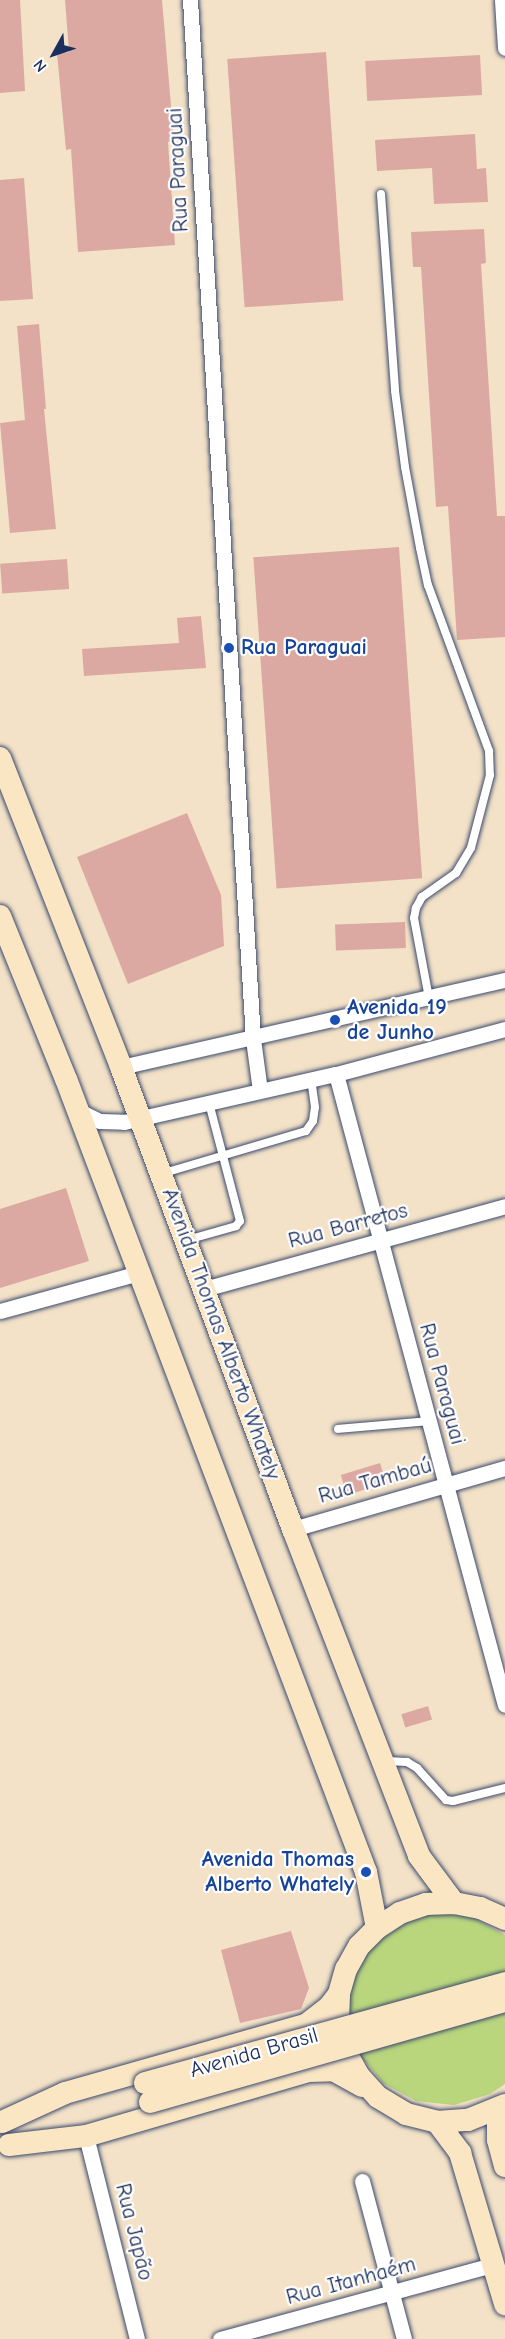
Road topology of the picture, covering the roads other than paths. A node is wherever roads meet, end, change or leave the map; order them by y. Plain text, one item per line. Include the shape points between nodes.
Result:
1 (190, 0) edge
2 (502, 0) edge
3 (505, 48) edge
4 (381, 194) dead end
5 (0, 758) edge
6 (0, 916) edge
7 (505, 980) edge
8 (429, 998) junction
9 (505, 1029) edge
10 (253, 1039) junction
11 (121, 1067) junction
12 (336, 1074) junction
13 (311, 1080) junction
14 (260, 1091) junction
15 (209, 1103) junction
16 (77, 1110) junction
17 (141, 1119) junction
18 (222, 1156) junction
19 (161, 1174) junction
20 (505, 1206) edge
21 (381, 1240) junction
22 (186, 1241) junction
23 (139, 1273) junction
24 (204, 1289) junction
25 (0, 1311) edge
26 (429, 1421) junction
27 (338, 1429) dead end
28 (505, 1468) edge
29 (446, 1484) junction
30 (293, 1529) junction
31 (505, 1706) edge
32 (382, 1761) junction
33 (505, 1788) edge
34 (454, 1903) junction
35 (505, 1919) edge
36 (377, 1928) junction
37 (505, 1983) edge
38 (339, 1994) junction
39 (505, 2001) edge
40 (147, 2093) junction
41 (378, 2097) junction
42 (501, 2108) edge
43 (1, 2122) edge
44 (437, 2122) junction
45 (86, 2136) junction
46 (4, 2146) edge
47 (505, 2166) edge
48 (362, 2181) dead end
49 (493, 2265) junction
50 (392, 2294) junction
51 (505, 2304) edge
52 (137, 2339) edge
53 (220, 2339) edge
54 (404, 2339) edge

1 - 10 street, Rua Paraguai
2 - 3 street
4 - 8 lane via 395,391 418,537 428,585 489,751 490,775 471,848 456,873 422,897 416,908 414,918
5 - 11 main road, Avenida Thomas Alberto Whately
6 - 16 main road
7 - 8 street
8 - 10 street
9 - 12 street
10 - 11 street
10 - 14 street, Rua Paraguai
11 - 17 main road, Avenida Thomas Alberto Whately
12 - 13 street
12 - 21 street, Rua Paraguai
13 - 14 street
13 - 18 lane via 315,1107 313,1121 306,1131
14 - 15 street
15 - 17 street
15 - 18 lane
16 - 17 street via 100,1120
16 - 23 main road
17 - 19 main road, Avenida Thomas Alberto Whately
18 - 19 lane
18 - 22 lane via 240,1221 236,1226
19 - 22 main road, Avenida Thomas Alberto Whately
20 - 21 street, Rua Barretos
21 - 24 street, Rua Barretos
21 - 26 street, Rua Paraguai
22 - 24 main road, Avenida Thomas Alberto Whately
23 - 25 street
23 - 36 main road via 366,1872
24 - 30 main road, Avenida Thomas Alberto Whately
26 - 27 lane
26 - 29 street, Rua Paraguai
28 - 29 street, Rua Tambaú
29 - 30 street, Rua Tambaú
29 - 31 street, Rua Paraguai
30 - 32 main road, Avenida Thomas Alberto Whately
32 - 33 lane via 407,1762 417,1768 446,1800
32 - 34 main road, Avenida Thomas Alberto Whately via 419,1856
34 - 35 main road via 480,1908
34 - 36 main road via 426,1904 400,1913
36 - 38 main road via 359,1946
37 - 40 main road, Avenida Brasil, bridge
38 - 41 main road via 338,2022 345,2051 359,2076
38 - 43 main road, Avenida Brasil via 306,2025 64,2093
39 - 40 main road, Avenida Brasil, bridge
40 - 43 main road, Avenida Brasil
40 - 46 main road, Avenida Brasil
41 - 44 main road, Avenida Brasil via 406,2114
41 - 45 main road, Avenida Brasil via 333,2070 309,2071
42 - 44 main road, Avenida Brasil via 468,2120
42 - 47 main road via 498,2140
44 - 49 main road via 460,2153
45 - 46 main road, Avenida Brasil
45 - 52 street, Rua Japão
48 - 50 street
49 - 50 street, Rua Itanhaém
49 - 51 main road
50 - 53 street, Rua Itanhaém
50 - 54 street

